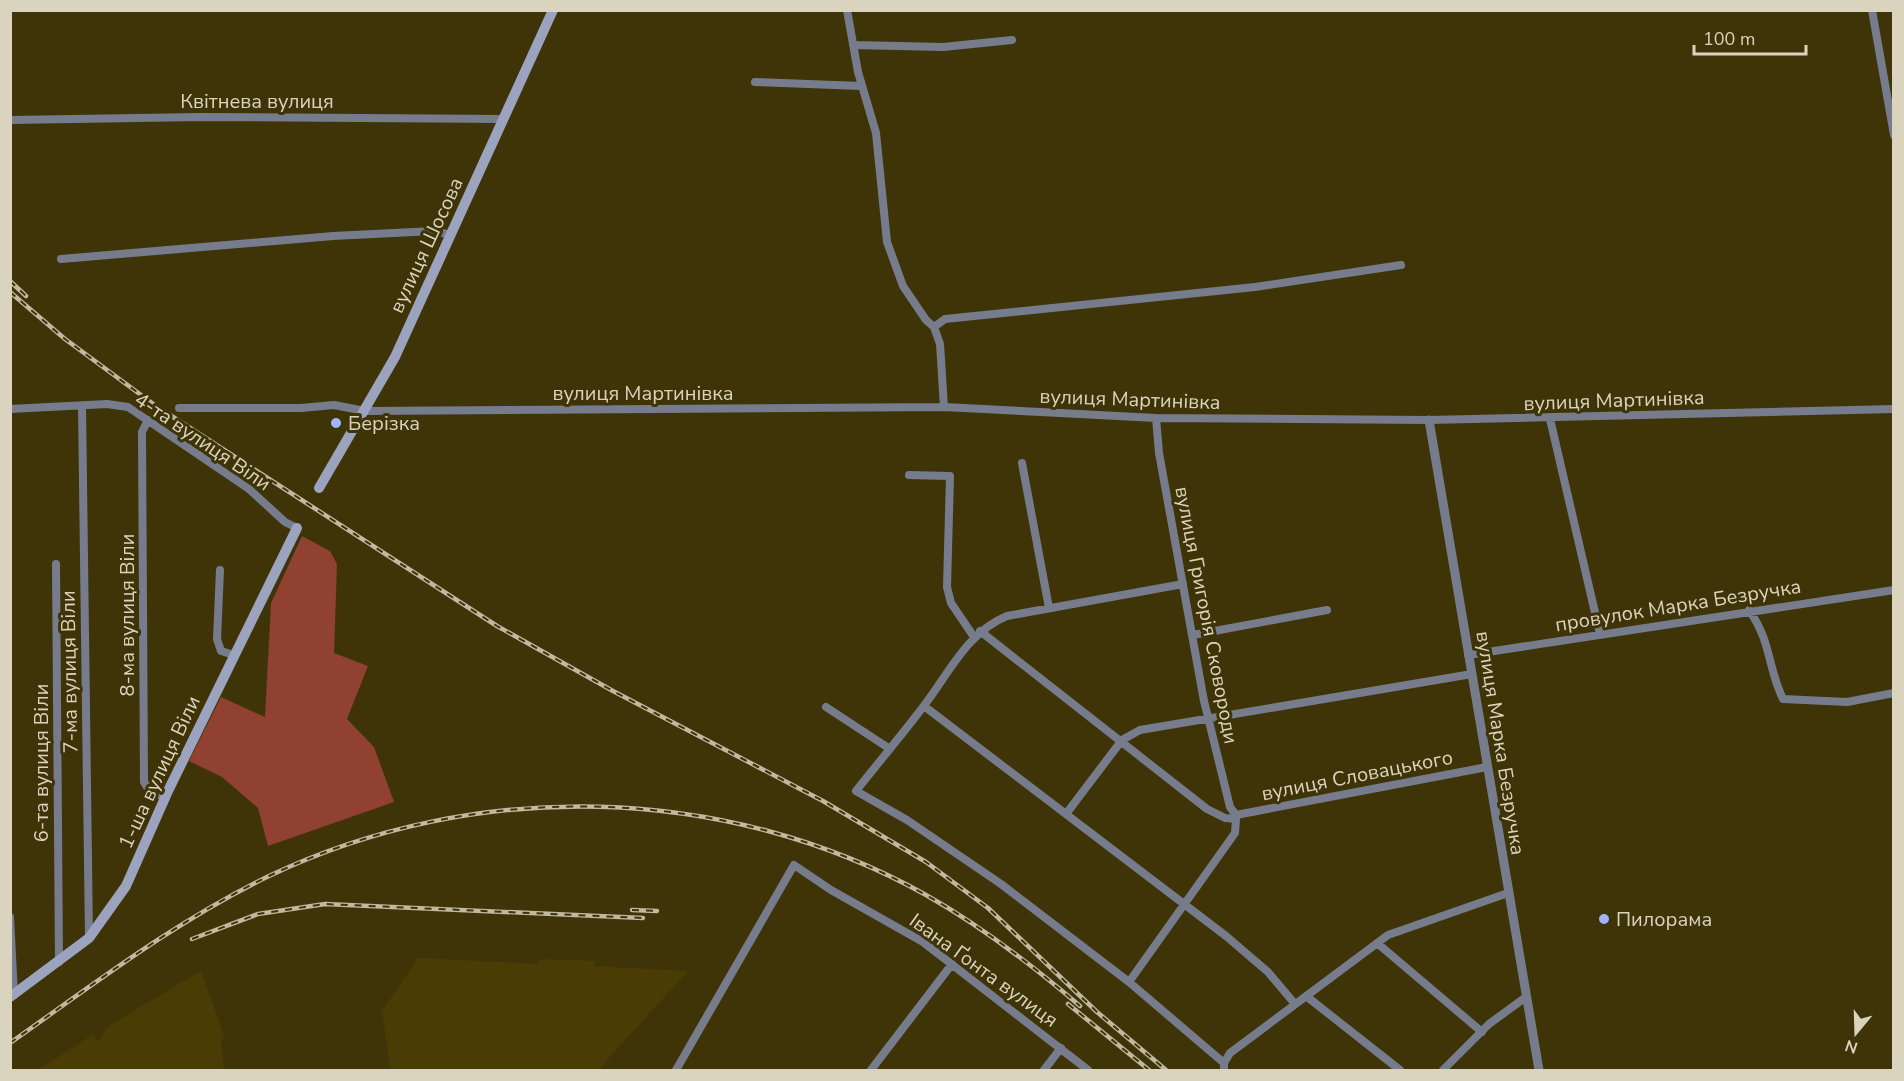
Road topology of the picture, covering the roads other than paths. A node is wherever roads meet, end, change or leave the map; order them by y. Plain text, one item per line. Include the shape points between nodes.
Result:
1 (553, 10) edge
2 (847, 10) edge
3 (1872, 10) edge
4 (1012, 40) dead end
5 (853, 45) junction
6 (755, 82) dead end
7 (861, 86) junction
8 (504, 119) junction
9 (10, 120) edge
10 (1893, 135) edge
11 (451, 235) junction
12 (62, 259) dead end
13 (1401, 265) dead end
14 (934, 327) junction
15 (82, 406) junction
16 (944, 407) junction
17 (179, 408) dead end
18 (10, 409) edge
19 (1893, 409) edge
20 (365, 411) junction
21 (1156, 418) junction
22 (1550, 419) junction
23 (148, 420) junction
24 (1429, 420) junction
25 (1022, 463) dead end
26 (909, 475) dead end
27 (319, 488) dead end
28 (297, 528) joint
29 (56, 564) dead end
30 (220, 570) dead end
31 (1183, 584) junction
32 (1893, 590) edge
33 (1049, 608) junction
34 (1327, 610) dead end
35 (1749, 610) junction
36 (977, 634) junction
37 (1600, 634) junction
38 (1192, 635) junction
39 (234, 655) junction
40 (1468, 655) junction
41 (1472, 674) junction
42 (1893, 693) edge
43 (924, 706) junction
44 (826, 707) dead end
45 (1209, 720) junction
46 (1122, 741) junction
47 (890, 749) junction
48 (1487, 767) junction
49 (166, 797) junction
50 (1065, 814) junction
51 (1236, 817) junction
52 (1508, 893) junction
53 (1185, 904) junction
54 (10, 917) edge
55 (89, 938) junction
56 (1377, 943) junction
57 (59, 962) junction
58 (951, 964) junction
59 (1128, 982) junction
60 (12, 996) edge
61 (1306, 996) junction
62 (1526, 997) junction
63 (1295, 1004) junction
64 (1482, 1032) junction
65 (1061, 1048) junction
66 (1224, 1067) edge
67 (676, 1071) edge
68 (870, 1071) edge
69 (1044, 1071) edge
70 (1088, 1071) edge
71 (1400, 1071) edge
72 (1443, 1071) edge
73 (1539, 1071) edge

1 - 8 main road, вулиця Шосова
2 - 5 street
3 - 10 street
4 - 5 street via 943,47
5 - 7 street
6 - 7 street
7 - 14 street via 876,133 887,242 903,286
8 - 9 street, Квітнева вулиця
8 - 11 main road, вулиця Шосова
11 - 12 street via 434,231 333,236
11 - 20 main road, вулиця Шосова
13 - 14 street via 1255,287 945,319
14 - 16 street via 940,344
15 - 18 street, 4-та вулиця Віли
15 - 23 street, 4-та вулиця Віли via 121,405
15 - 55 street, 7-ма вулиця Віли
16 - 20 street, вулиця Мартинівка
16 - 21 street, вулиця Мартинівка
17 - 20 street, вулиця Мартинівка via 334,405
19 - 22 street, вулиця Мартинівка
20 - 27 main road, вулиця Шосова
21 - 24 street, вулиця Мартинівка
21 - 31 street, вулиця Григорія Сковороди
22 - 24 street, вулиця Мартинівка
22 - 37 street
23 - 28 street, 4-та вулиця Віли via 249,489
23 - 49 street, 8-ма вулиця Віли via 142,432 144,782 151,793
24 - 40 street, вулиця Марка Безручка
25 - 33 street
26 - 36 street via 950,476 947,587 951,603
28 - 39 main road, 1-ша вулиця Віли
29 - 57 street, 6-та вулиця Віли
30 - 39 street via 217,639 221,651
31 - 33 street
31 - 38 street, вулиця Григорія Сковороди
32 - 35 street, провулок Марка Безручка
33 - 36 street via 1006,616
34 - 38 street
35 - 37 street, провулок Марка Безручка
35 - 42 street via 1762,629 1783,699 1847,702
36 - 43 street
36 - 46 street
37 - 40 street, провулок Марка Безручка
38 - 45 street, вулиця Григорія Сковороди
39 - 49 main road, 1-ша вулиця Віли
40 - 41 street, вулиця Марка Безручка
41 - 45 street
41 - 48 street, вулиця Марка Безручка
43 - 47 street
43 - 50 street
44 - 47 street
45 - 46 street via 1140,730
45 - 51 street, вулиця Григорія Сковороди via 1230,807
46 - 50 street
46 - 51 street via 1207,809 1225,818
47 - 59 street via 856,791 907,820 1001,884
48 - 51 street, вулиця Словацького
48 - 52 street, вулиця Марка Безручка
49 - 55 main road, 1-ша вулиця Віли via 126,886
50 - 53 street
51 - 53 street via 1235,833
52 - 56 street via 1388,935
52 - 62 street, вулиця Марка Безручка
53 - 59 street
53 - 63 street via 1268,972
54 - 60 street
55 - 57 main road, 1-ша вулиця Віли
56 - 61 street
56 - 64 street
57 - 60 main road, 1-ша вулиця Віли
58 - 65 street, Івана Ґонта вулиця
58 - 67 street, Івана Ґонта вулиця via 923,942 794,865
58 - 68 street
59 - 66 street
61 - 63 street
61 - 71 street
62 - 64 street
62 - 73 street, вулиця Марка Безручка
63 - 66 street via 1230,1053
64 - 72 street
65 - 69 street
65 - 70 street, Івана Ґонта вулиця

